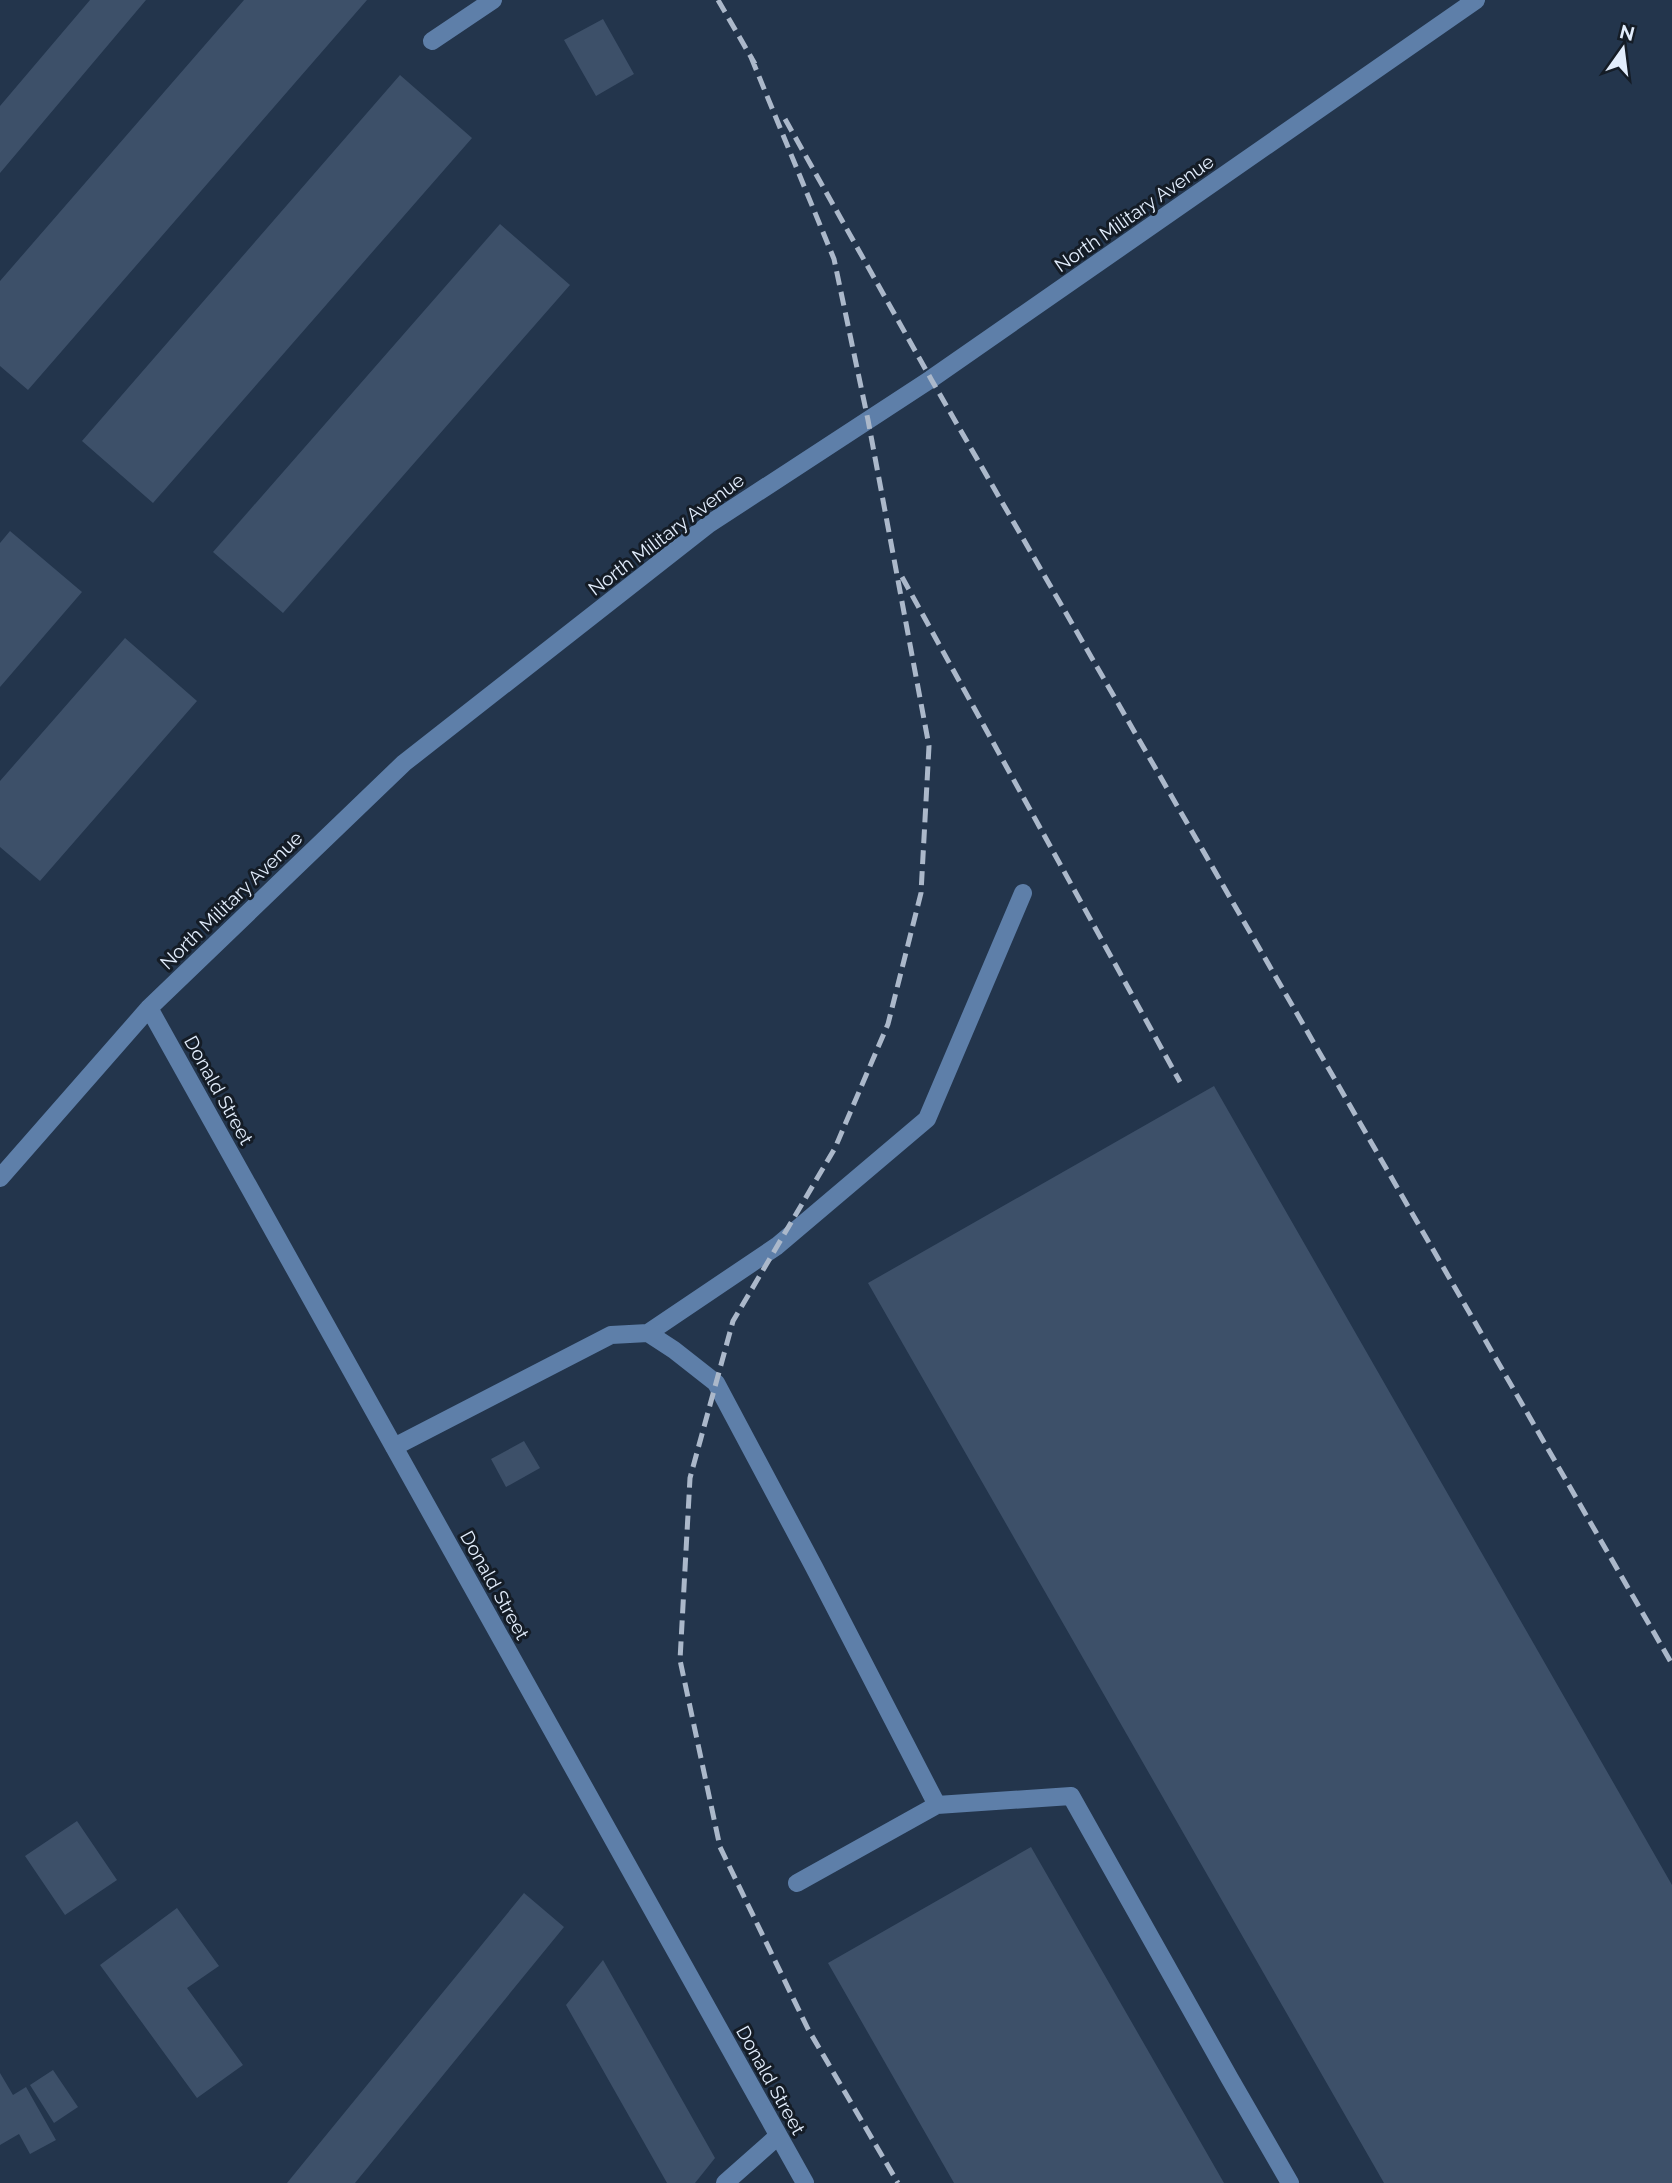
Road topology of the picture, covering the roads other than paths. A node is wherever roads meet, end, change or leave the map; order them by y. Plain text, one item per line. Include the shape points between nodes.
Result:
1 (494, 0) edge
2 (1476, 0) edge
3 (432, 41) dead end
4 (1023, 893) dead end
5 (149, 1007) junction
6 (0, 1178) edge
7 (648, 1333) junction
8 (394, 1447) junction
9 (937, 1805) junction
10 (797, 1883) dead end
11 (778, 2136) junction
12 (725, 2183) edge
13 (805, 2183) edge
14 (1290, 2183) edge

1 - 3 street
2 - 5 street, North Military Avenue via 931,379 709,524 404,763
4 - 7 street via 927,1119 777,1246
5 - 6 street, North Military Avenue
5 - 8 street, Donald Street
7 - 8 street via 611,1335
7 - 9 street via 716,1383
8 - 11 street, Donald Street
9 - 10 street
9 - 14 street via 1071,1796
11 - 12 street
11 - 13 street, Donald Street

